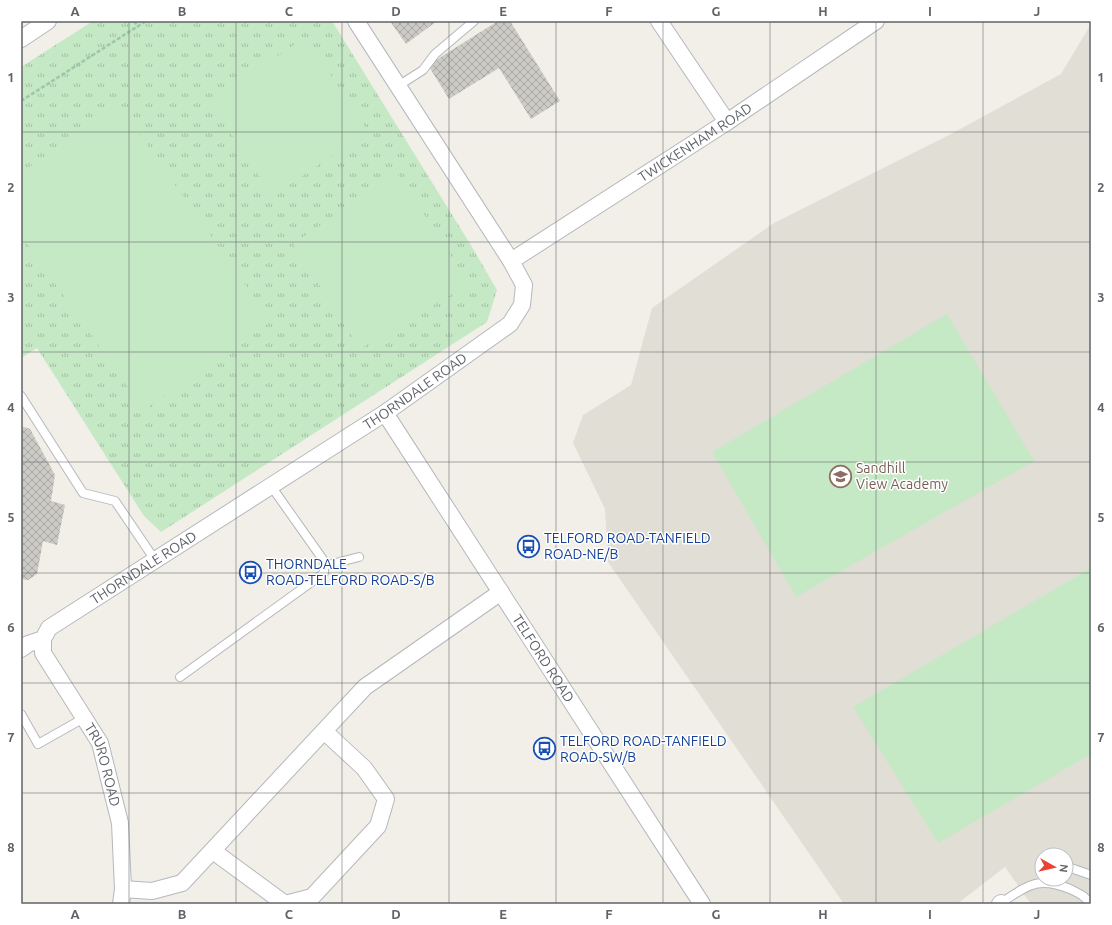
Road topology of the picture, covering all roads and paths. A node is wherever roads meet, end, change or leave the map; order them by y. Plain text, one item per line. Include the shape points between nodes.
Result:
1 (48, 21) edge
2 (134, 21) edge
3 (146, 21) edge
4 (356, 21) edge
5 (474, 21) edge
6 (659, 21) edge
7 (876, 21) edge
8 (138, 26) junction
9 (21, 39) edge
10 (398, 86) junction
11 (21, 101) edge
12 (727, 122) junction
13 (511, 261) junction
14 (21, 396) edge
15 (385, 413) junction
16 (271, 486) junction
17 (359, 558) dead end
18 (155, 560) junction
19 (324, 566) junction
20 (501, 592) junction
21 (43, 639) junction
22 (21, 649) edge
23 (180, 677) dead end
24 (21, 714) edge
25 (84, 718) junction
26 (325, 732) junction
27 (213, 851) junction
28 (1074, 869) edge
29 (1091, 875) edge
30 (1034, 884) edge
31 (1064, 887) edge
32 (122, 896) edge
33 (1090, 902) edge
34 (1000, 903) edge
35 (702, 904) edge

1 - 9 street
2 - 8 path
3 - 8 path
4 - 10 street, THORNDALE ROAD
5 - 10 lane via 435,54 423,70
6 - 12 street
7 - 12 street, TWICKENHAM ROAD
8 - 11 path
10 - 13 street, THORNDALE ROAD
12 - 13 street, TWICKENHAM ROAD
13 - 15 street, THORNDALE ROAD via 524,285 522,305 510,324
14 - 18 lane via 83,493 115,501
15 - 16 street, THORNDALE ROAD
15 - 20 street, TELFORD ROAD
16 - 18 street, THORNDALE ROAD
16 - 19 lane via 324,561
17 - 19 lane
18 - 21 street, THORNDALE ROAD via 49,628
19 - 23 lane via 324,573
20 - 26 street via 365,687
20 - 35 street, TELFORD ROAD
21 - 22 street, THORNDALE ROAD
21 - 25 street, TRURO ROAD via 43,653
24 - 25 lane via 38,744
25 - 32 street, TRURO ROAD via 100,743 120,823
26 - 27 street
26 - 27 street via 364,768 386,799 378,826 312,897 285,904
27 - 32 street via 182,883
28 - 29 lane
30 - 34 lane
31 - 33 lane via 1079,893

